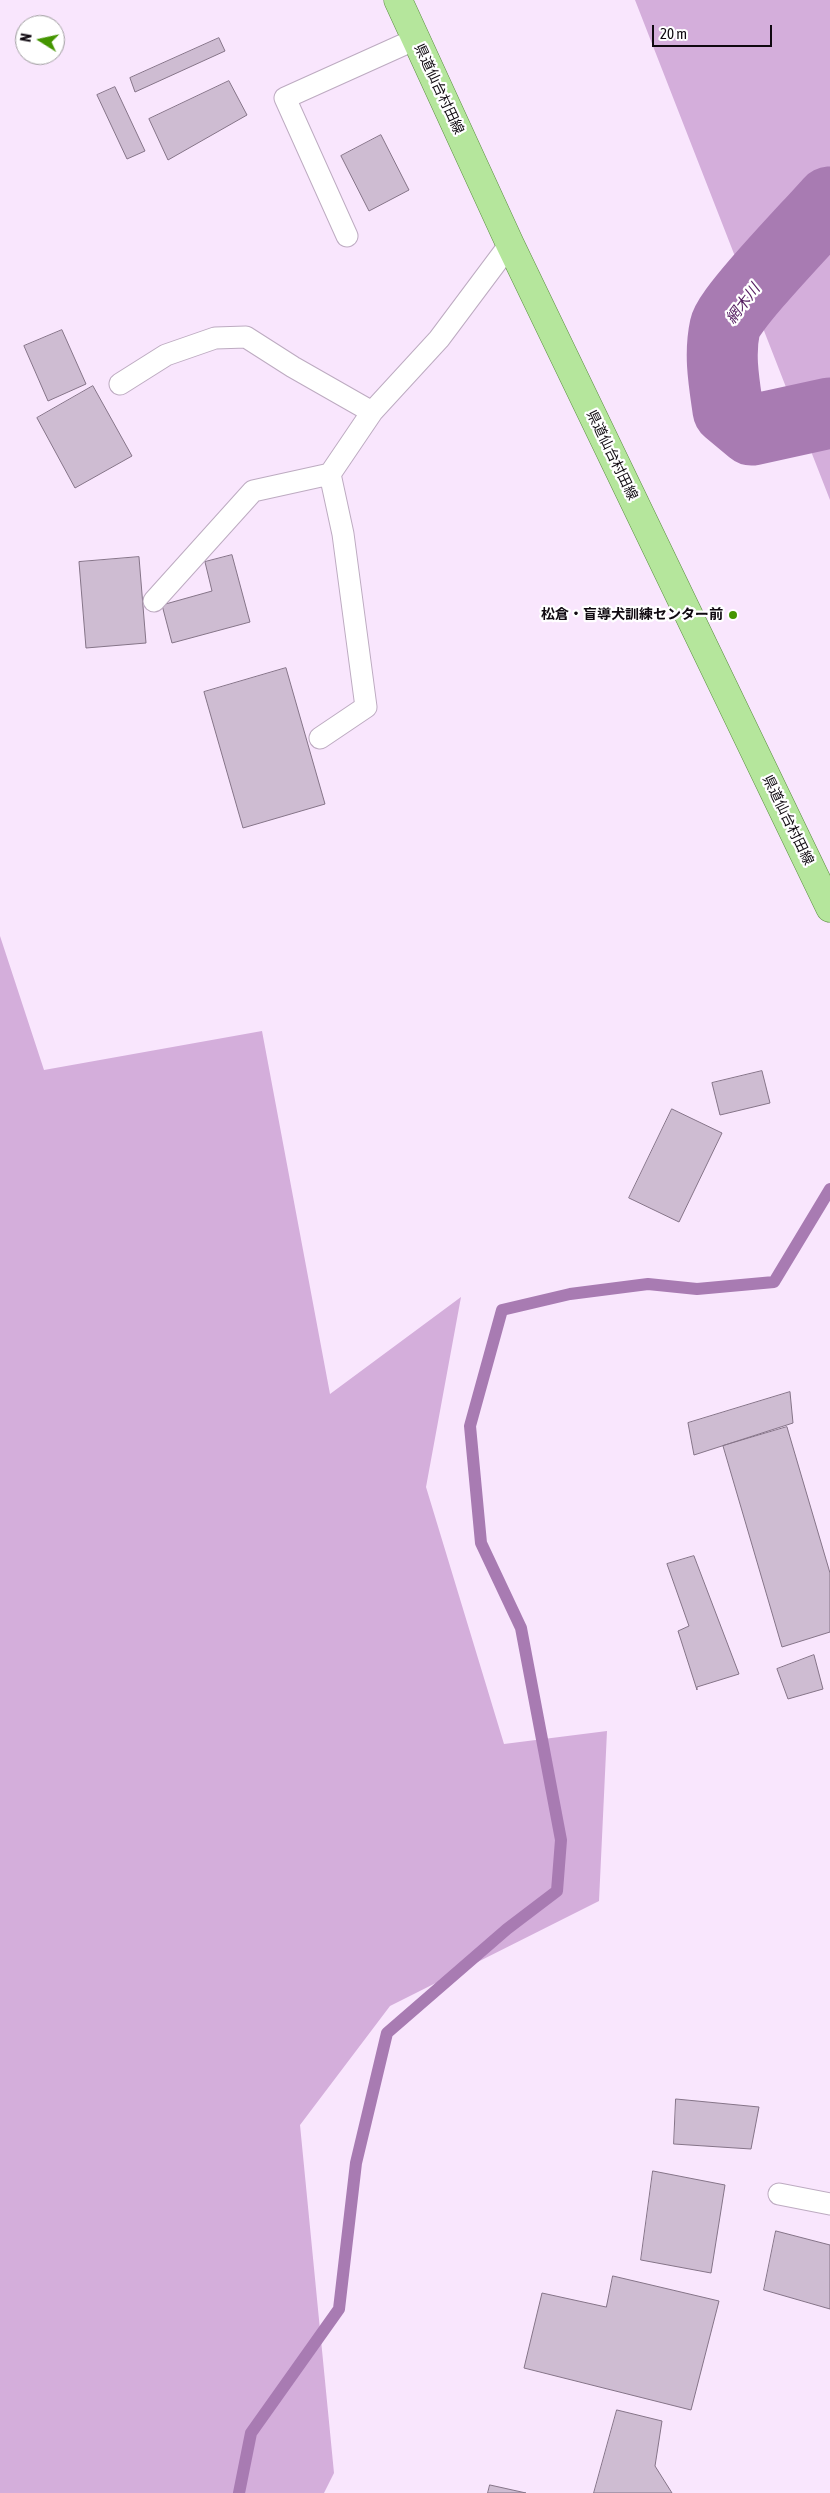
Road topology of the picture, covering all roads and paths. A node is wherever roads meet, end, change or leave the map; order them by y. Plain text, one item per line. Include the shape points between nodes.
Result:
1 (398, 0) edge
2 (416, 38) junction
3 (347, 236) dead end
4 (510, 244) junction
5 (120, 384) dead end
6 (372, 412) junction
7 (330, 474) junction
8 (154, 601) dead end
9 (320, 738) dead end
10 (830, 908) edge
11 (779, 2194) dead end
12 (830, 2204) edge

1 - 2 main road, 県道仙台村田線
2 - 3 lane via 285,98
2 - 4 main road, 県道仙台村田線
4 - 6 lane via 439,339
4 - 10 main road, 県道仙台村田線
5 - 6 lane via 166,354 215,338 246,337
6 - 7 lane
7 - 8 lane via 253,491
7 - 9 lane via 343,534 366,707
11 - 12 lane

